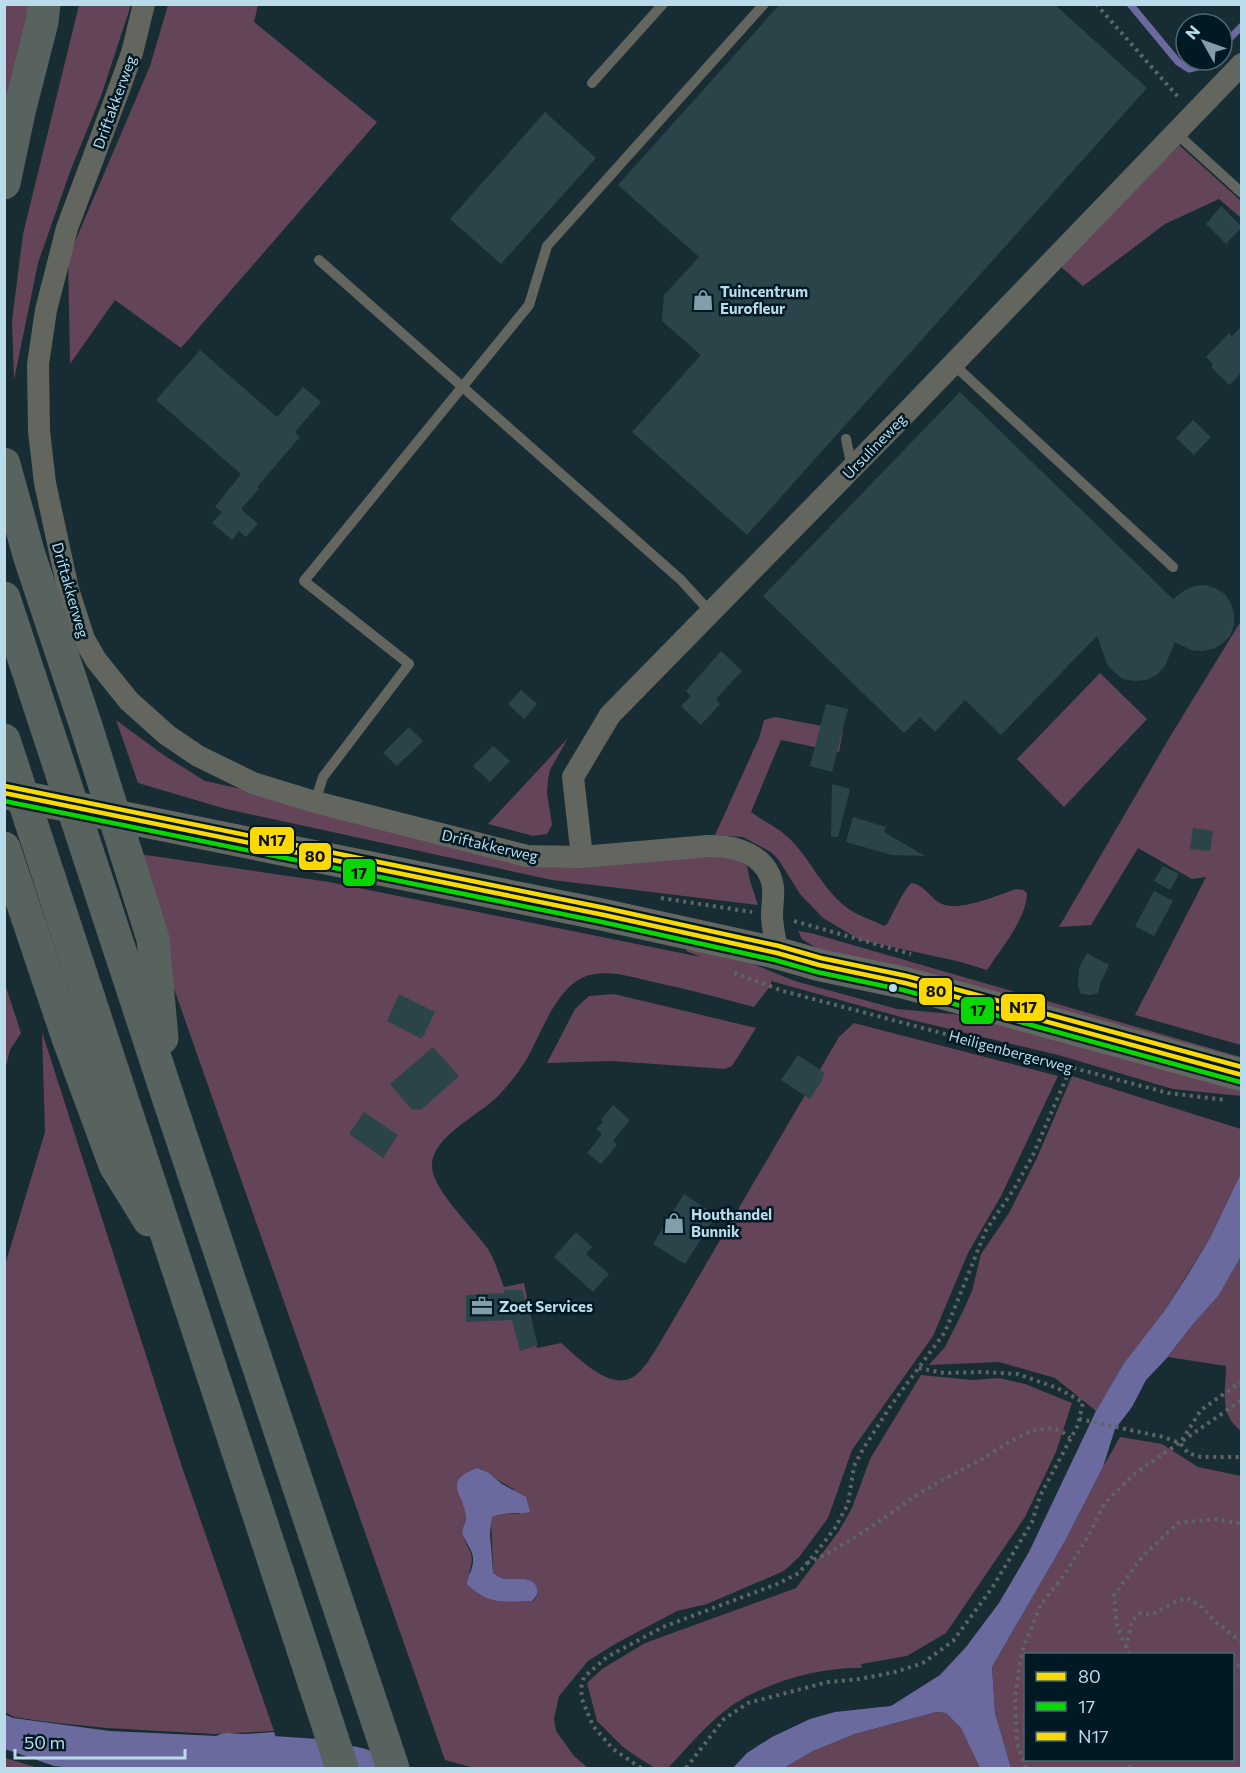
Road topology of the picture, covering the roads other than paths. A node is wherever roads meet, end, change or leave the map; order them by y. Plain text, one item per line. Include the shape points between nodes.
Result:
1 (44, 4) edge
2 (144, 4) edge
3 (663, 4) edge
4 (764, 4) edge
5 (1242, 64) edge
6 (592, 83) dead end
7 (1176, 133) junction
8 (4, 183) edge
9 (1242, 193) edge
10 (319, 260) dead end
11 (953, 364) junction
12 (462, 387) junction
13 (846, 439) dead end
14 (4, 464) edge
15 (852, 468) junction
16 (1173, 567) dead end
17 (4, 598) edge
18 (712, 613) junction
19 (4, 740) edge
20 (4, 793) edge
21 (315, 802) junction
22 (4, 848) edge
23 (582, 857) junction
24 (777, 953) junction
25 (1236, 1088) edge
26 (168, 1096) junction
27 (178, 1268) junction
28 (389, 1755) edge
29 (342, 1768) edge

1 - 8 highway
2 - 21 street, Driftakkerweg via 122,82 67,228 46,310 38,364 39,431 55,535 84,639 129,701 198,756 253,783
3 - 6 lane
4 - 12 lane via 547,246 529,305
5 - 7 street, Ursulineweg
7 - 9 lane
7 - 11 street, Ursulineweg
10 - 12 lane
11 - 15 street, Ursulineweg
11 - 16 lane
12 - 18 lane via 681,580
12 - 21 lane via 304,581 409,664 323,777
13 - 15 lane
14 - 26 highway via 29,555 153,939
15 - 18 street, Ursulineweg
17 - 26 highway
18 - 23 street, Ursulineweg via 610,715 573,777
19 - 27 highway
20 - 24 main road
21 - 23 street, Driftakkerweg via 527,856
22 - 27 highway via 68,1038 116,1164
23 - 24 street, Driftakkerweg via 721,846 742,850 765,867 773,884
24 - 25 main road via 905,983
26 - 28 highway
27 - 29 highway

